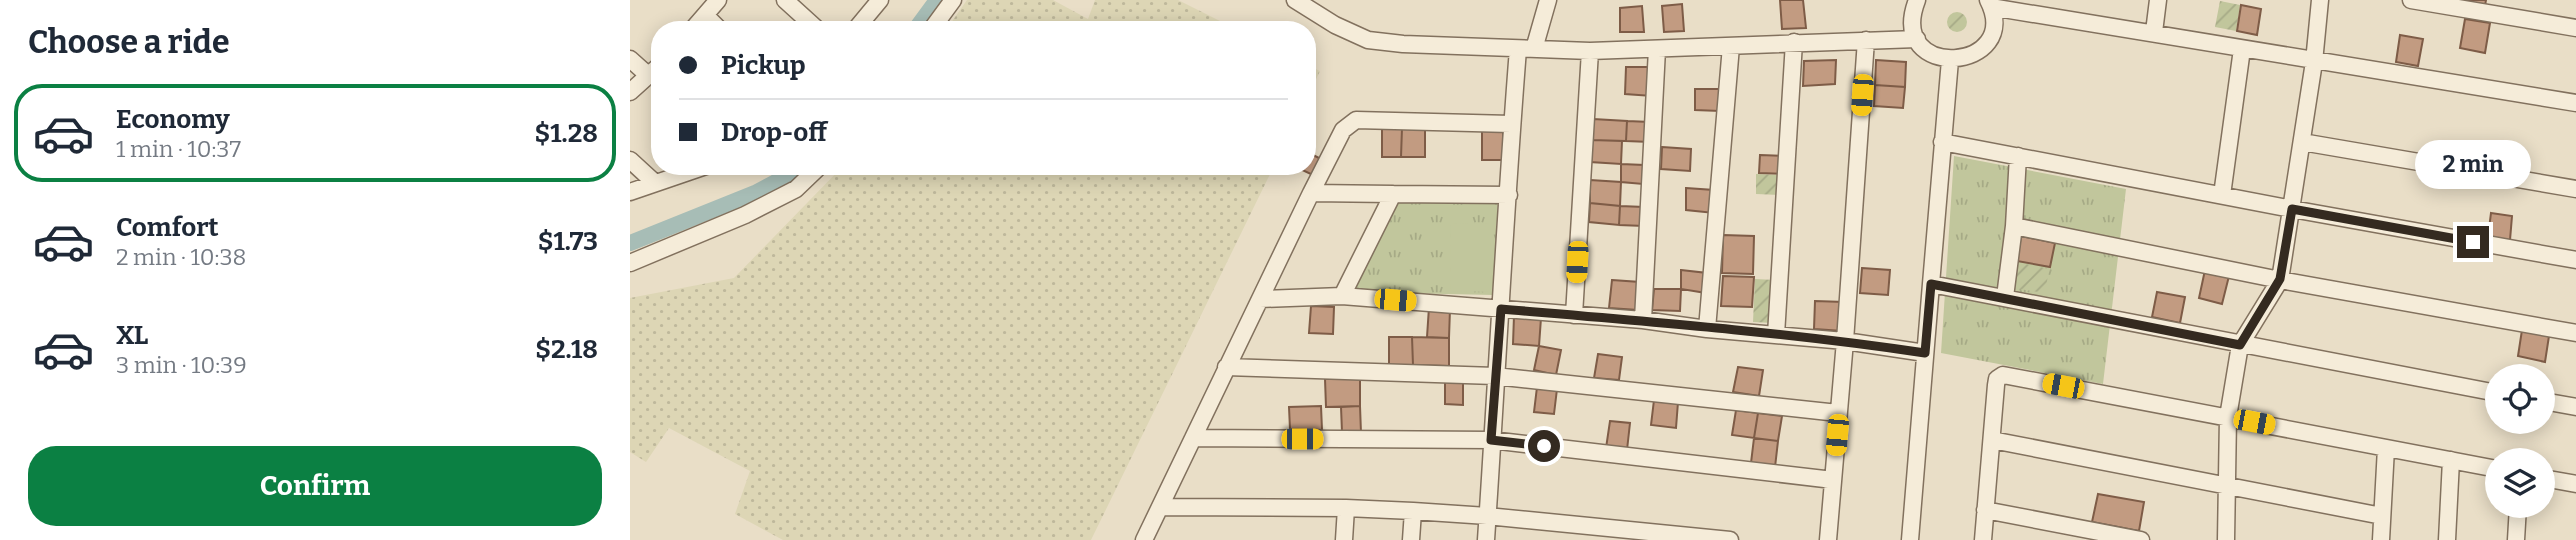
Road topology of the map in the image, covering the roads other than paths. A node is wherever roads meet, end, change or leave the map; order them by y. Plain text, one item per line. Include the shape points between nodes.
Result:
1 (718, 0) edge
2 (880, 0) edge
3 (953, 0) edge
4 (1295, 0) edge
5 (1548, 0) edge
6 (1917, 0) edge
7 (2158, 0) edge
8 (2320, 0) edge
9 (2411, 0) edge
10 (788, 1) edge
11 (1989, 4) edge
12 (1317, 6) edge
13 (705, 15) junction
14 (700, 21) edge
15 (711, 21) edge
16 (809, 21) edge
17 (862, 21) edge
18 (938, 21) edge
19 (2576, 28) edge
20 (2154, 33) junction
21 (1917, 38) junction
22 (1866, 40) junction
23 (1794, 42) junction
24 (1731, 46) junction
25 (1526, 49) junction
26 (1657, 49) junction
27 (2242, 49) junction
28 (1590, 51) junction
29 (630, 59) edge
30 (1950, 60) junction
31 (2314, 62) junction
32 (651, 67) edge
33 (651, 74) edge
34 (630, 92) edge
35 (2576, 103) edge
36 (1510, 124) junction
37 (1941, 142) junction
38 (2302, 142) junction
39 (2018, 156) junction
40 (630, 160) edge
41 (677, 175) edge
42 (811, 175) edge
43 (654, 182) junction
44 (2576, 189) edge
45 (630, 192) edge
46 (1311, 194) junction
47 (1393, 194) junction
48 (2222, 194) junction
49 (1509, 195) junction
50 (2292, 209) junction
51 (2014, 226) junction
52 (2576, 260) edge
53 (630, 263) edge
54 (2280, 279) junction
55 (1931, 284) junction
56 (1342, 296) junction
57 (2005, 297) junction
58 (1260, 299) junction
59 (1501, 309) junction
60 (1574, 315) junction
61 (1643, 320) junction
62 (1707, 329) junction
63 (2576, 334) edge
64 (1776, 335) junction
65 (1845, 341) junction
66 (2240, 345) junction
67 (1925, 353) junction
68 (1226, 367) junction
69 (1495, 376) junction
70 (2485, 391) edge
71 (2555, 403) edge
72 (2576, 407) edge
73 (1838, 413) junction
74 (2228, 417) junction
75 (1194, 438) junction
76 (1992, 439) junction
77 (1491, 440) junction
78 (2386, 448) junction
79 (2451, 460) junction
80 (2485, 467) edge
81 (1833, 480) junction
82 (2555, 480) edge
83 (2576, 484) edge
84 (2226, 485) junction
85 (1161, 507) junction
86 (1346, 508) junction
87 (1985, 509) junction
88 (1413, 511) junction
89 (1488, 516) junction
90 (2382, 516) junction
91 (2517, 518) edge
92 (1685, 539) edge
93 (1144, 540) edge
94 (1344, 540) edge
95 (1411, 540) edge
96 (1486, 540) edge
97 (1730, 540) edge
98 (1828, 540) edge
99 (1910, 540) edge
100 (1983, 540) edge
101 (2141, 540) edge
102 (2226, 540) edge
103 (2381, 540) edge
104 (2446, 540) edge
105 (2516, 540) edge

1 - 13 street
2 - 17 street
3 - 18 street
4 - 12 street
5 - 25 street
6 - 21 street via 1912,25
7 - 20 street
8 - 31 street
9 - 19 street
10 - 16 street
11 - 20 street
11 - 30 street via 1992,32 1986,42 1977,52
12 - 25 street via 1335,25 1368,40
13 - 14 street
13 - 15 street
20 - 27 street
21 - 22 street
21 - 30 street via 1931,54
22 - 23 street
22 - 65 street
23 - 24 street
23 - 64 street
24 - 26 street
24 - 62 street
25 - 28 street
25 - 36 street
26 - 28 street
26 - 61 street
27 - 31 street
27 - 48 street
28 - 60 street
29 - 32 street
30 - 37 street
31 - 35 street
31 - 38 street
33 - 34 street
36 - 46 street via 1356,120 1343,130
36 - 49 street
37 - 39 street
37 - 55 street
38 - 44 street
38 - 50 street
39 - 48 street
39 - 51 street
40 - 43 street
41 - 43 street
42 - 53 street via 796,189 745,215
43 - 45 street
46 - 47 street
46 - 58 street
47 - 49 street
47 - 56 street
48 - 50 street
49 - 59 street
50 - 52 street
50 - 54 street
51 - 54 street
51 - 57 street
54 - 63 street
54 - 66 street
55 - 57 street
55 - 67 street
56 - 58 street
56 - 59 street
57 - 66 street
58 - 68 street
59 - 60 street
59 - 69 street
60 - 61 street
61 - 62 street
62 - 64 street
64 - 65 street
65 - 67 street
65 - 73 street
66 - 70 street
66 - 74 street
67 - 99 street
68 - 69 street
68 - 75 street
69 - 73 street
69 - 77 street
71 - 72 street
73 - 81 street
74 - 76 street via 2003,375 1997,379
74 - 78 street
74 - 84 street
75 - 77 street
75 - 85 street
76 - 84 street
76 - 87 street
77 - 81 street
77 - 89 street
78 - 79 street
78 - 90 street
79 - 80 street
79 - 104 street
81 - 98 street
82 - 83 street
84 - 90 street
84 - 102 street
85 - 86 street
85 - 93 street
86 - 88 street
86 - 94 street
87 - 100 street
87 - 101 street
88 - 89 street
88 - 95 street
89 - 92 street
89 - 96 street
90 - 103 street
91 - 105 street
92 - 97 street

